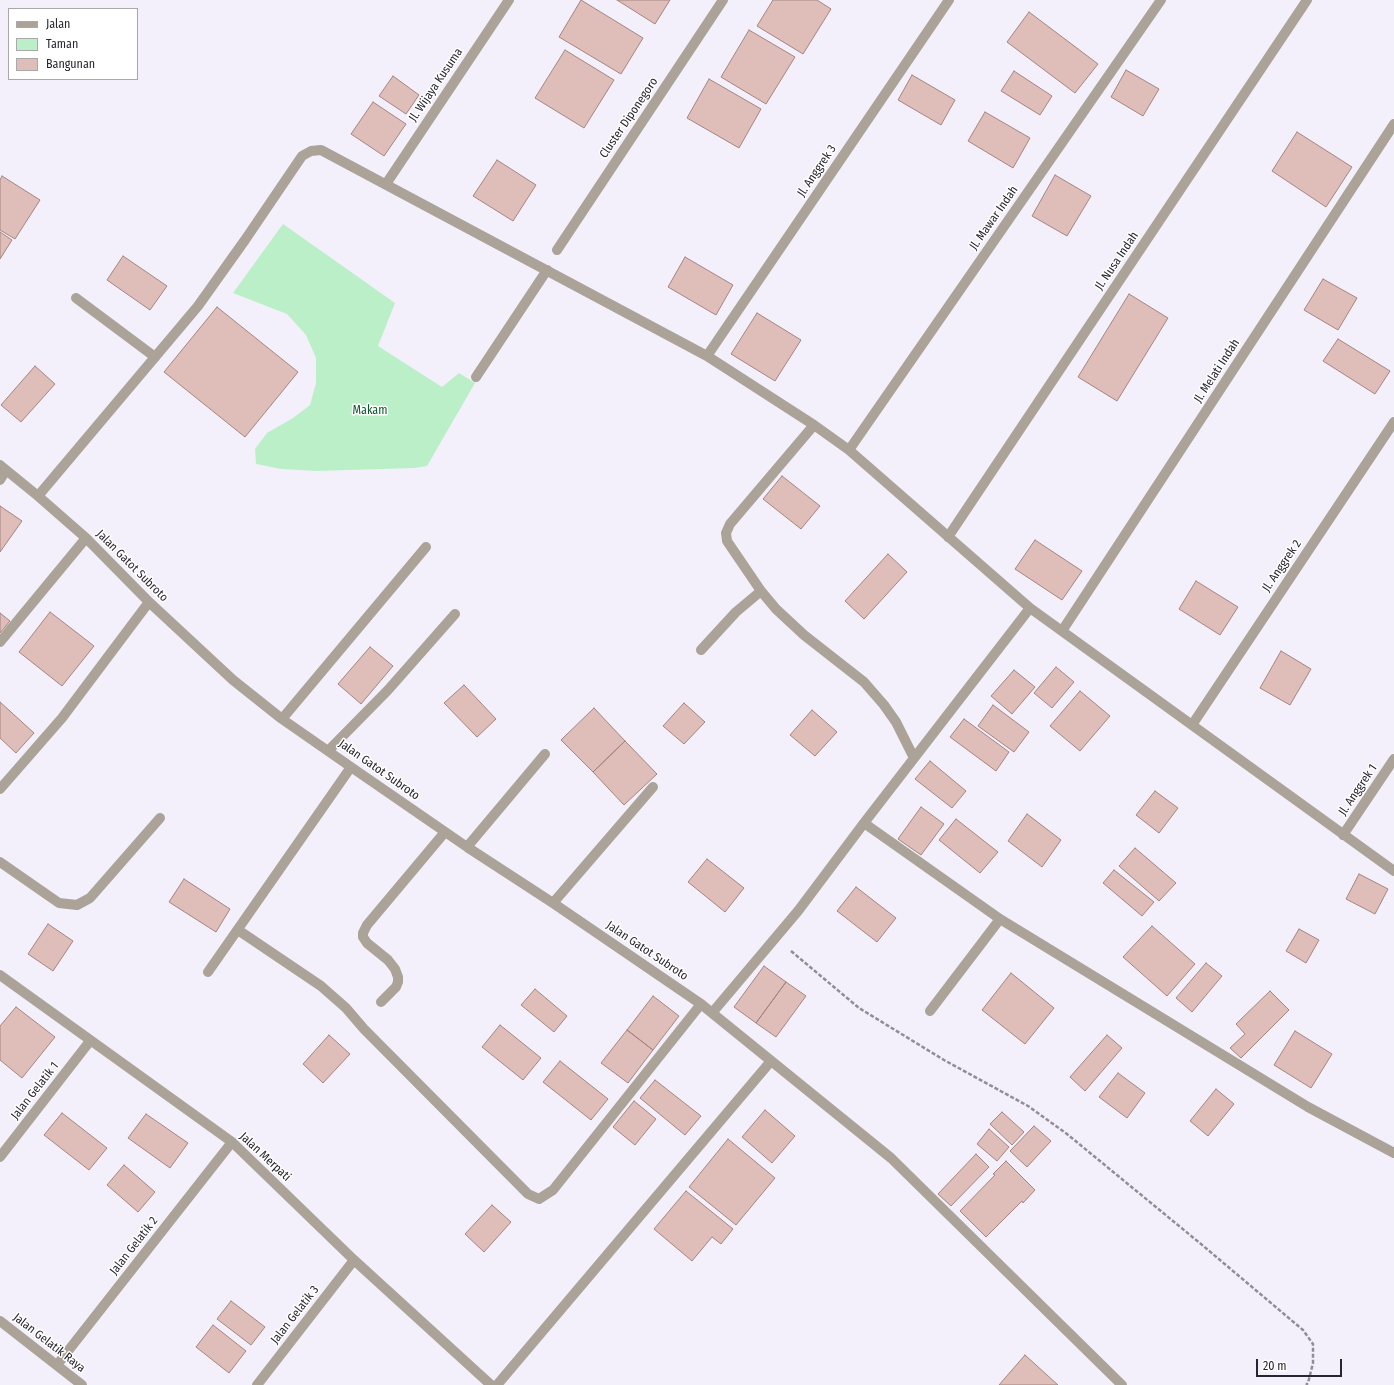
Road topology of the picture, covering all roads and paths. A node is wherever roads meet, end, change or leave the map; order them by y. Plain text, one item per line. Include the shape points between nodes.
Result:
1 (508, 0) edge
2 (723, 0) edge
3 (949, 0) edge
4 (1161, 0) edge
5 (1308, 0) edge
6 (1394, 124) edge
7 (386, 184) junction
8 (557, 250) dead end
9 (547, 270) junction
10 (76, 298) dead end
11 (707, 356) junction
12 (155, 357) junction
13 (476, 377) dead end
14 (1394, 422) edge
15 (814, 425) junction
16 (1385, 436) junction
17 (1394, 442) edge
18 (849, 450) junction
19 (3, 467) edge
20 (0, 480) edge
21 (38, 496) junction
22 (948, 537) junction
23 (86, 538) junction
24 (426, 547) dead end
25 (761, 591) junction
26 (148, 602) junction
27 (1030, 608) junction
28 (455, 614) dead end
29 (1062, 631) junction
30 (0, 642) edge
31 (701, 650) dead end
32 (282, 719) junction
33 (1192, 725) junction
34 (328, 751) junction
35 (545, 754) dead end
36 (914, 758) junction
37 (1394, 759) edge
38 (351, 767) junction
39 (653, 787) dead end
40 (0, 789) edge
41 (160, 818) dead end
42 (864, 823) junction
43 (445, 832) junction
44 (1343, 835) junction
45 (467, 847) junction
46 (0, 862) edge
47 (1394, 871) edge
48 (553, 903) junction
49 (1000, 919) junction
50 (238, 930) junction
51 (778, 935) junction
52 (208, 972) dead end
53 (0, 975) edge
54 (381, 1002) dead end
55 (701, 1004) junction
56 (930, 1010) dead end
57 (712, 1013) junction
58 (90, 1041) junction
59 (771, 1061) junction
60 (232, 1142) junction
61 (1394, 1153) edge
62 (0, 1157) edge
63 (354, 1260) junction
64 (0, 1321) edge
65 (57, 1365) junction
66 (484, 1383) edge
67 (82, 1385) edge
68 (257, 1385) edge
69 (497, 1385) edge
70 (1122, 1385) edge
71 (1306, 1385) edge

1 - 7 street, Jl. Wijaya Kusuma
2 - 8 street, Cluster Diponegoro
3 - 11 street, Jl. Anggrek 3
4 - 18 street, Jl. Mawar Indah
5 - 22 street, Jl. Nusa Indah
6 - 29 street, Jl. Melati Indah
7 - 9 street
7 - 12 street via 321,150 311,151 302,156 198,306
9 - 11 street
9 - 13 street
10 - 12 street
11 - 15 street
12 - 21 street
14 - 16 street, Jl. Anggrek 2
15 - 18 street
15 - 25 street via 730,524 726,533 731,548
16 - 17 street
16 - 33 street, Jl. Anggrek 2
18 - 22 street
19 - 20 street
19 - 21 street, Jalan Gatot Subroto
21 - 23 street, Jalan Gatot Subroto
22 - 27 street
23 - 26 street, Jalan Gatot Subroto
23 - 30 street
24 - 32 street
25 - 31 street via 736,612
25 - 36 street via 776,610 804,635 864,682 896,722
26 - 32 street, Jalan Gatot Subroto via 233,680
26 - 40 street via 62,718
27 - 29 street
27 - 36 street
28 - 34 street via 388,690
29 - 33 street
32 - 34 street, Jalan Gatot Subroto
33 - 44 street
34 - 38 street, Jalan Gatot Subroto
35 - 45 street
36 - 42 street
37 - 44 street, Jl. Anggrek 1
38 - 43 street, Jalan Gatot Subroto
38 - 50 street
39 - 48 street
41 - 46 street via 90,898 76,905 60,902
42 - 49 street
42 - 51 street
43 - 45 street, Jalan Gatot Subroto
43 - 54 street via 363,933 367,943 388,960 398,977 396,987
44 - 47 street
45 - 48 street, Jalan Gatot Subroto
48 - 55 street, Jalan Gatot Subroto
49 - 56 street
49 - 61 street via 1308,1107
50 - 52 street
50 - 55 street via 321,986 346,1008 364,1030 528,1194 539,1199 553,1190
51 - 57 street
51 - 71 path via 859,1008 944,1060 1034,1110 1067,1134 1303,1330 1313,1344 1313,1363
53 - 58 street, Jalan Merpati
55 - 57 street, Jalan Gatot Subroto
57 - 59 street, Jalan Gatot Subroto
58 - 60 street, Jalan Merpati
58 - 62 street, Jalan Gelatik 1
59 - 69 street
59 - 70 street, Jalan Gatot Subroto via 891,1158
60 - 63 street, Jalan Merpati
60 - 65 street, Jalan Gelatik 2
63 - 66 street, Jalan Merpati
63 - 68 street, Jalan Gelatik 3
64 - 65 street, Jalan Gelatik Raya
65 - 67 street, Jalan Gelatik Raya

